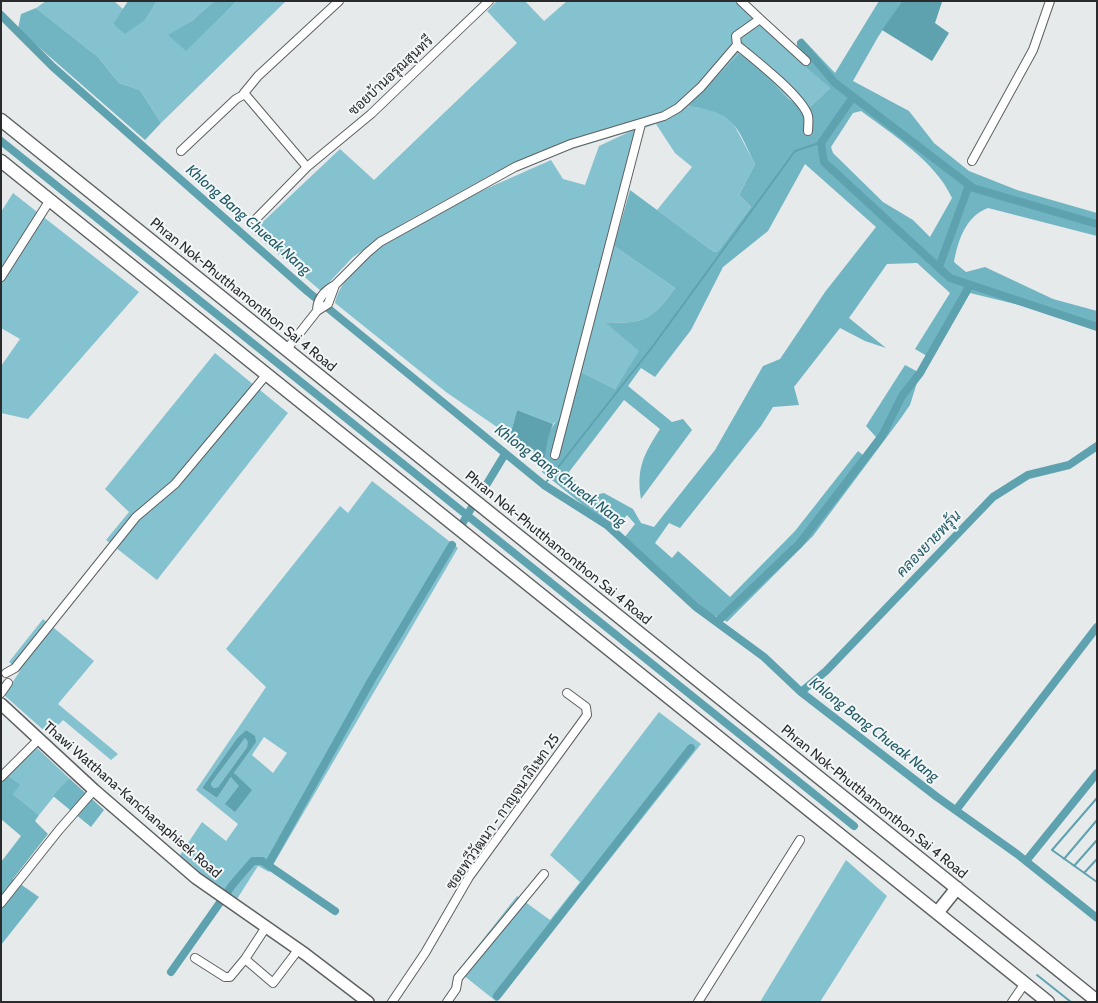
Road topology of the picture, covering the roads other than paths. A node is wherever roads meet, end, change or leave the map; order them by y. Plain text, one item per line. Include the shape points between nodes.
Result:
1 (339, 1) edge
2 (489, 1) edge
3 (741, 1) edge
4 (1050, 1) edge
5 (760, 19) junction
6 (737, 45) junction
7 (806, 61) dead end
8 (245, 94) junction
9 (1, 120) edge
10 (641, 124) junction
11 (808, 131) dead end
12 (181, 151) dead end
13 (1, 161) edge
14 (972, 161) dead end
15 (307, 167) junction
16 (50, 200) junction
17 (255, 220) dead end
18 (1, 278) edge
19 (287, 349) junction
20 (267, 374) junction
21 (555, 455) dead end
22 (1, 693) edge
23 (567, 693) dead end
24 (1, 704) edge
25 (39, 739) junction
26 (1, 777) edge
27 (94, 790) junction
28 (800, 840) dead end
29 (544, 874) dead end
30 (957, 888) junction
31 (1, 903) edge
32 (937, 913) junction
33 (266, 927) junction
34 (298, 950) junction
35 (195, 958) dead end
36 (245, 960) junction
37 (1025, 983) junction
38 (1097, 1001) edge
39 (368, 1002) edge
40 (392, 1002) edge
41 (447, 1002) edge
42 (698, 1002) edge
43 (1012, 1002) edge
44 (1048, 1002) edge

1 - 8 street via 258,76
2 - 15 street, ซอยบ้านอรุณสุนทรี via 371,114
3 - 5 street
4 - 14 street via 1033,50
5 - 6 street via 736,36
5 - 7 street
6 - 10 street via 690,97 664,116
6 - 11 street via 804,108 809,117
8 - 12 street
8 - 15 street
9 - 19 main road, Phran Nok-Phutthamonthon Sai 4 Road
10 - 19 street via 571,144 510,170 380,242 332,289 328,304 318,309
10 - 21 street
13 - 16 main road
15 - 17 street, ซอยบ้านอรุณสุนทรี
16 - 18 street
16 - 20 main road
19 - 30 main road, Phran Nok-Phutthamonthon Sai 4 Road
20 - 22 street via 175,484 136,517 15,668
20 - 32 main road
23 - 40 street, ซอยทวีวัฒนา - กาญจนาภิเษก 25 via 586,707 587,715 469,877
24 - 25 street, Thawi Watthana-Kanchanaphisek Road
25 - 26 street
25 - 27 street, Thawi Watthana-Kanchanaphisek Road
27 - 31 street
27 - 33 street, Thawi Watthana-Kanchanaphisek Road via 211,890
28 - 42 street
29 - 41 street via 458,978 456,989
30 - 32 main road
30 - 38 main road, Phran Nok-Phutthamonthon Sai 4 Road
32 - 37 main road
33 - 34 street, Thawi Watthana-Kanchanaphisek Road
33 - 36 street
34 - 36 street via 273,983
34 - 39 street, Thawi Watthana-Kanchanaphisek Road
35 - 36 street via 225,977 232,975
37 - 43 street
37 - 44 main road

